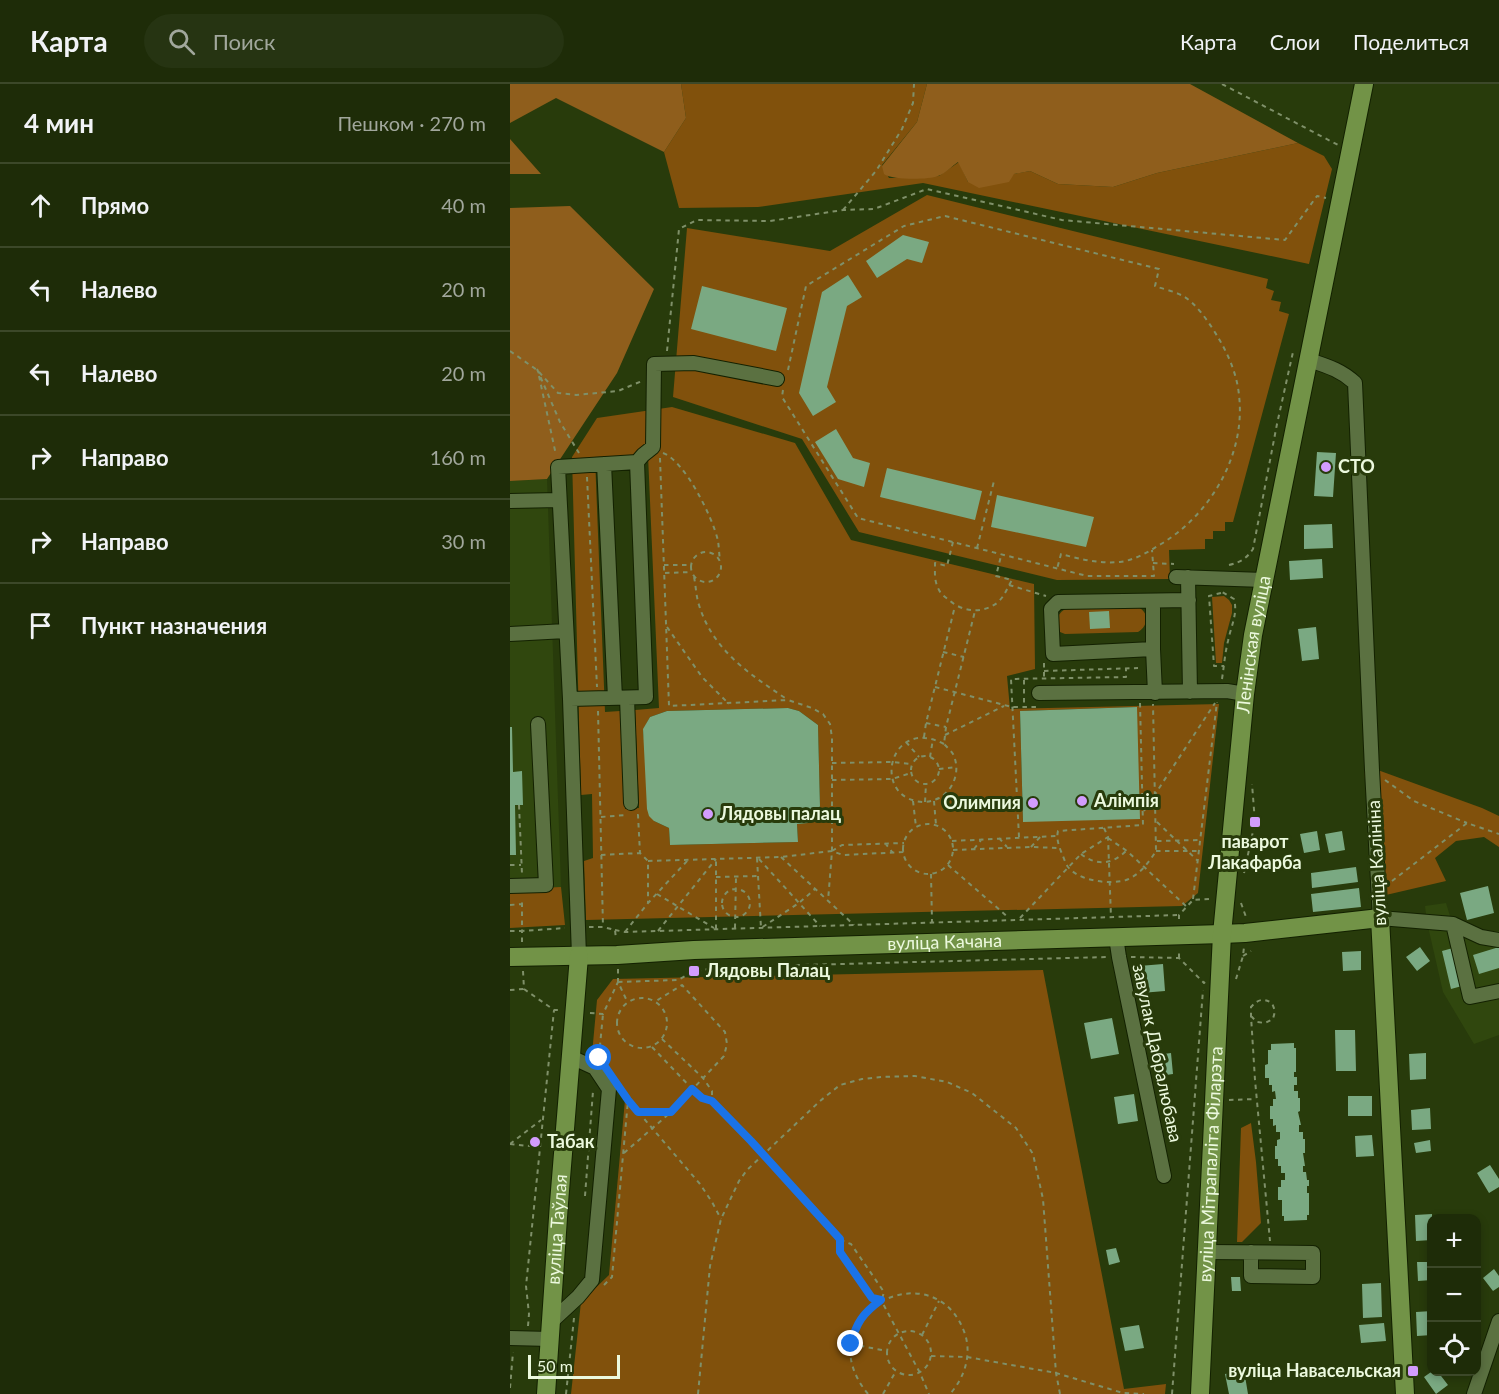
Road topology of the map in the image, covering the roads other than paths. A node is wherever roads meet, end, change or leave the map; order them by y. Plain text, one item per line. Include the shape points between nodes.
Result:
1 (1364, 84) edge
2 (1309, 360) junction
3 (782, 380) road end
4 (637, 462) junction
5 (604, 464) junction
6 (560, 500) junction
7 (510, 501) edge
8 (1264, 580) junction
9 (1189, 600) junction
10 (1153, 601) junction
11 (566, 631) junction
12 (510, 634) edge
13 (1153, 649) junction
14 (1190, 692) junction
15 (1039, 693) dead end
16 (1245, 694) junction
17 (621, 698) junction
18 (1154, 698) junction
19 (570, 699) junction
20 (538, 724) dead end
21 (631, 803) dead end
22 (510, 886) edge
23 (1380, 918) junction
24 (1453, 924) junction
25 (1222, 934) junction
26 (1116, 937) junction
27 (1499, 940) edge
28 (579, 956) junction
29 (510, 957) edge
30 (1499, 991) edge
31 (571, 1057) junction
32 (1164, 1176) dead end
33 (1206, 1252) junction
34 (1251, 1252) junction
35 (1499, 1321) edge
36 (550, 1331) junction
37 (510, 1338) edge
38 (546, 1394) edge
39 (1200, 1394) edge
40 (1406, 1394) edge
41 (1474, 1394) edge

1 - 2 main road, Ленінская вуліца
2 - 8 main road, Ленінская вуліца
2 - 23 street, вуліца Калініна via 1336,369 1355,383
3 - 4 street via 694,363 654,364 653,447
4 - 5 street
4 - 17 street via 646,697
5 - 6 street via 558,467
5 - 17 street
6 - 7 street
6 - 11 street
8 - 9 street via 1222,585 1180,573
8 - 16 main road, Ленінская вуліца
9 - 10 street
9 - 14 street
10 - 13 street
10 - 13 street via 1058,602 1051,609 1053,654
11 - 12 street
11 - 19 street
13 - 18 street
14 - 16 street
14 - 18 street
15 - 18 street
16 - 25 main road, Ленінская вуліца
17 - 19 street
17 - 21 street
19 - 28 street
20 - 22 street via 546,885
23 - 24 street
23 - 25 main road, вуліца Качана
23 - 40 main road, вуліца Калініна
24 - 27 street via 1481,937
24 - 30 street via 1470,997
25 - 26 main road, вуліца Качана
25 - 33 main road, вуліца Мітрапаліта Філарэта
26 - 28 main road, вуліца Качана
26 - 32 street, завулак Дабралюбава
28 - 29 main road, вуліца Качана
28 - 31 main road, вуліца Таўлая
31 - 36 main road, вуліца Таўлая
31 - 36 street via 595,1068 609,1089 592,1280
33 - 34 street
33 - 39 main road, вуліца Мітрапаліта Філарэта
34 - 34 street via 1313,1253 1313,1277 1251,1276
35 - 41 street
36 - 37 street via 526,1339
36 - 38 main road, вуліца Таўлая

